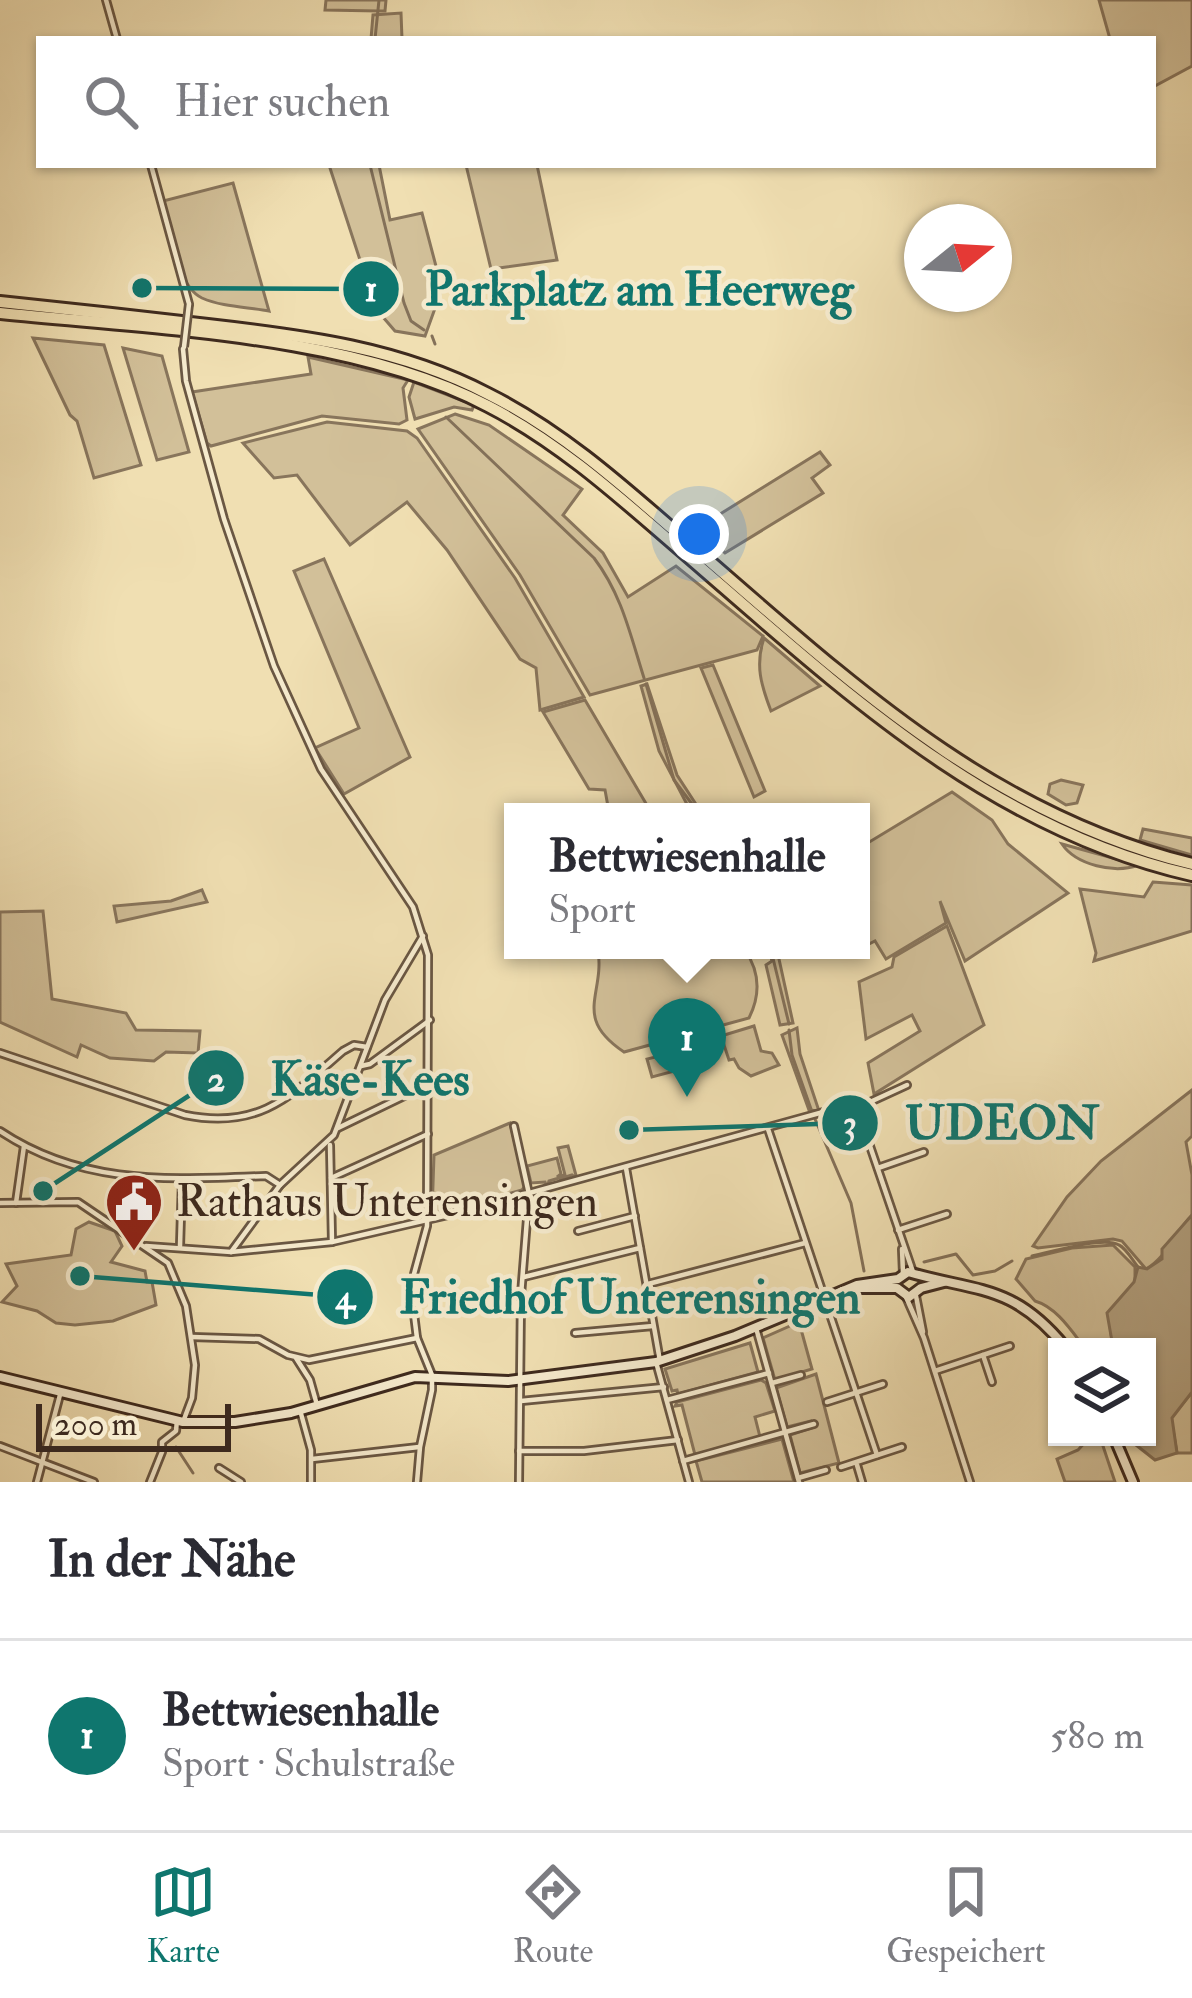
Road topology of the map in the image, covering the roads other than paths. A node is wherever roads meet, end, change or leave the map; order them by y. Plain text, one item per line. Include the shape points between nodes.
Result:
1 (106, 0) edge
2 (115, 36) edge
3 (152, 168) edge
4 (0, 302) edge
5 (0, 313) edge
6 (405, 364) junction
7 (425, 371) junction
8 (1192, 864) edge
9 (1192, 875) edge
10 (423, 936) junction
11 (430, 1020) junction
12 (368, 1047) junction
13 (0, 1053) edge
14 (361, 1066) junction
15 (429, 1084) junction
16 (907, 1085) dead end
17 (857, 1108) junction
18 (514, 1126) dead end
19 (338, 1128) junction
20 (768, 1129) junction
21 (0, 1131) edge
22 (428, 1134) junction
23 (330, 1142) junction
24 (24, 1146) junction
25 (924, 1152) dead end
26 (626, 1168) junction
27 (878, 1168) junction
28 (331, 1178) junction
29 (182, 1179) junction
30 (280, 1185) junction
31 (530, 1194) junction
32 (0, 1202) edge
33 (16, 1203) junction
34 (947, 1214) dead end
35 (634, 1216) junction
36 (427, 1221) junction
37 (898, 1230) junction
38 (578, 1232) dead end
39 (332, 1242) junction
40 (805, 1243) junction
41 (146, 1246) junction
42 (180, 1246) junction
43 (640, 1248) junction
44 (231, 1252) junction
45 (522, 1277) junction
46 (909, 1284) junction
47 (646, 1285) junction
48 (823, 1299) junction
49 (653, 1326) junction
50 (756, 1328) junction
51 (575, 1333) dead end
52 (192, 1337) junction
53 (417, 1338) junction
54 (1056, 1338) edge
55 (1010, 1346) dead end
56 (983, 1355) junction
57 (296, 1358) junction
58 (658, 1361) junction
59 (935, 1371) junction
60 (769, 1373) junction
61 (801, 1375) dead end
62 (432, 1376) junction
63 (0, 1377) edge
64 (520, 1380) junction
65 (992, 1382) dead end
66 (772, 1383) junction
67 (883, 1384) dead end
68 (664, 1387) junction
69 (61, 1391) junction
70 (857, 1393) junction
71 (667, 1400) junction
72 (521, 1401) junction
73 (827, 1402) dead end
74 (317, 1405) junction
75 (300, 1410) junction
76 (180, 1421) junction
77 (814, 1424) dead end
78 (785, 1433) junction
79 (678, 1440) junction
80 (0, 1446) edge
81 (1118, 1446) edge
82 (419, 1447) junction
83 (902, 1448) dead end
84 (519, 1451) junction
85 (877, 1455) junction
86 (312, 1459) junction
87 (43, 1461) junction
88 (683, 1461) junction
89 (856, 1462) junction
90 (842, 1467) dead end
91 (219, 1468) dead end
92 (826, 1470) dead end
93 (798, 1480) edge
94 (37, 1482) edge
95 (94, 1482) edge
96 (150, 1482) edge
97 (241, 1482) edge
98 (311, 1482) edge
99 (417, 1482) edge
100 (519, 1482) edge
101 (689, 1482) edge
102 (862, 1482) edge
103 (970, 1482) edge
104 (1132, 1482) edge

1 - 2 street
3 - 10 street, bridge via 189,304 186,381 281,682 321,769 399,884
4 - 6 highway via 286,335
5 - 6 highway
6 - 7 highway
7 - 8 highway via 490,394 565,441 960,764 1052,815
7 - 9 highway via 562,452 958,776 1061,831
10 - 11 street
10 - 12 street
11 - 14 street
11 - 15 street
12 - 13 street via 343,1051 265,1112 218,1119 184,1115
12 - 14 street
14 - 19 street
15 - 19 street
15 - 22 street
16 - 17 street
17 - 20 street
17 - 27 street
18 - 31 street
19 - 23 street
20 - 26 street
20 - 40 street
21 - 24 street
22 - 28 street
22 - 36 street
23 - 28 street
23 - 30 street
24 - 29 street via 119,1178
24 - 33 street
25 - 27 street
26 - 31 street
26 - 35 street
27 - 37 street
28 - 39 street
29 - 30 street via 266,1176
29 - 42 street
30 - 44 street
31 - 36 street
31 - 45 street
32 - 33 street
33 - 41 street via 63,1200 93,1209
34 - 37 street
35 - 38 street
35 - 43 street
36 - 39 street
36 - 53 street via 413,1274
37 - 46 street
39 - 44 street
40 - 47 street
40 - 48 street
41 - 42 street
41 - 52 street via 172,1268
42 - 44 street
43 - 45 street
43 - 47 street
45 - 64 street
46 - 48 street via 862,1282
46 - 54 street via 980,1287 1039,1319
46 - 59 street
47 - 49 street
48 - 50 street
48 - 70 street
49 - 51 street
49 - 58 street
50 - 58 street
50 - 60 street
52 - 57 street via 259,1339
52 - 76 street via 195,1382
53 - 57 street
53 - 62 street
55 - 56 street
56 - 59 street
56 - 65 street
57 - 74 street
58 - 64 street
58 - 68 street
59 - 103 street
60 - 66 street
60 - 71 street
61 - 66 street
62 - 64 street
62 - 74 street
62 - 82 street
63 - 69 street
64 - 72 street
66 - 78 street
67 - 70 street
68 - 71 street
68 - 72 street
69 - 76 street
69 - 87 street
70 - 73 street
70 - 85 street
71 - 79 street
72 - 84 street
74 - 75 street
75 - 76 street via 235,1422
75 - 86 street
76 - 96 street via 161,1442
77 - 78 street
78 - 88 street
78 - 93 street
79 - 84 street
79 - 88 street
80 - 87 street
81 - 104 street
82 - 86 street
82 - 99 street
83 - 85 street
84 - 100 street
85 - 89 street
86 - 98 street
87 - 94 street
87 - 95 street
88 - 101 street
89 - 90 street
89 - 102 street
91 - 97 street
92 - 93 street

